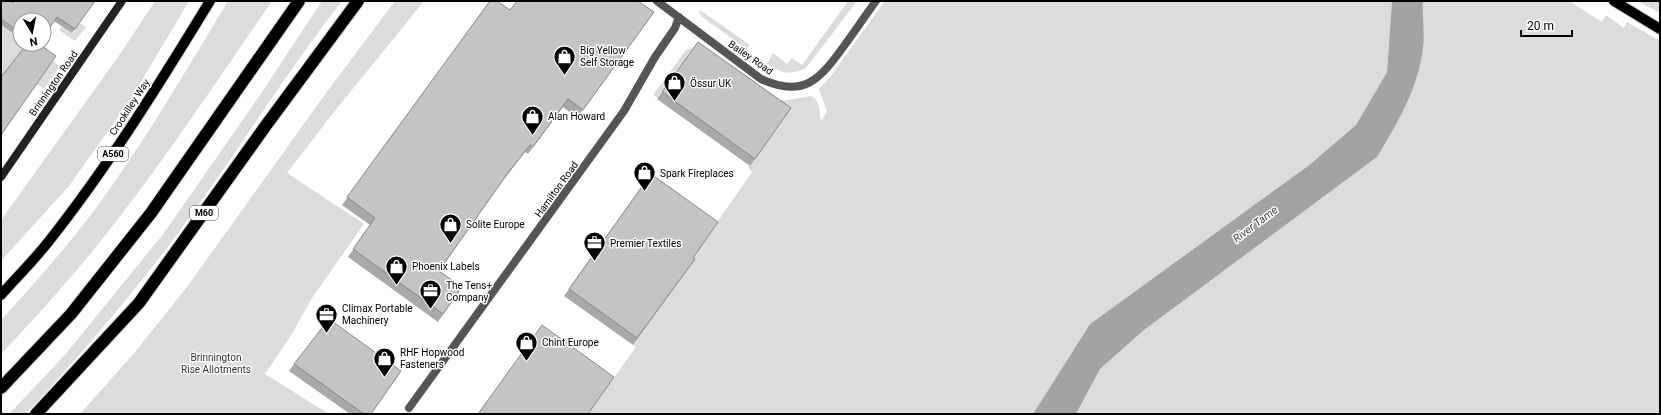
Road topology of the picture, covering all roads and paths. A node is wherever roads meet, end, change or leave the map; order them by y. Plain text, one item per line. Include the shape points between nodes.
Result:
1 (122, 1) edge
2 (210, 1) edge
3 (299, 1) edge
4 (358, 1) edge
5 (657, 1) edge
6 (876, 1) edge
7 (1614, 1) edge
8 (679, 18) junction
9 (1660, 29) edge
10 (1, 177) edge
11 (1, 296) edge
12 (1, 388) edge
13 (409, 408) dead end
14 (36, 414) edge

1 - 10 street, Brinnington Road
2 - 11 main road, Crookilley Way / A560 via 116,150 49,242
3 - 12 highway via 151,213 72,314
4 - 14 highway, M60 via 139,303
5 - 8 street
6 - 8 street, Bailey Road via 826,70 812,82 797,87 779,86 761,78
7 - 9 main road
8 - 13 street, Hamilton Road via 624,111

